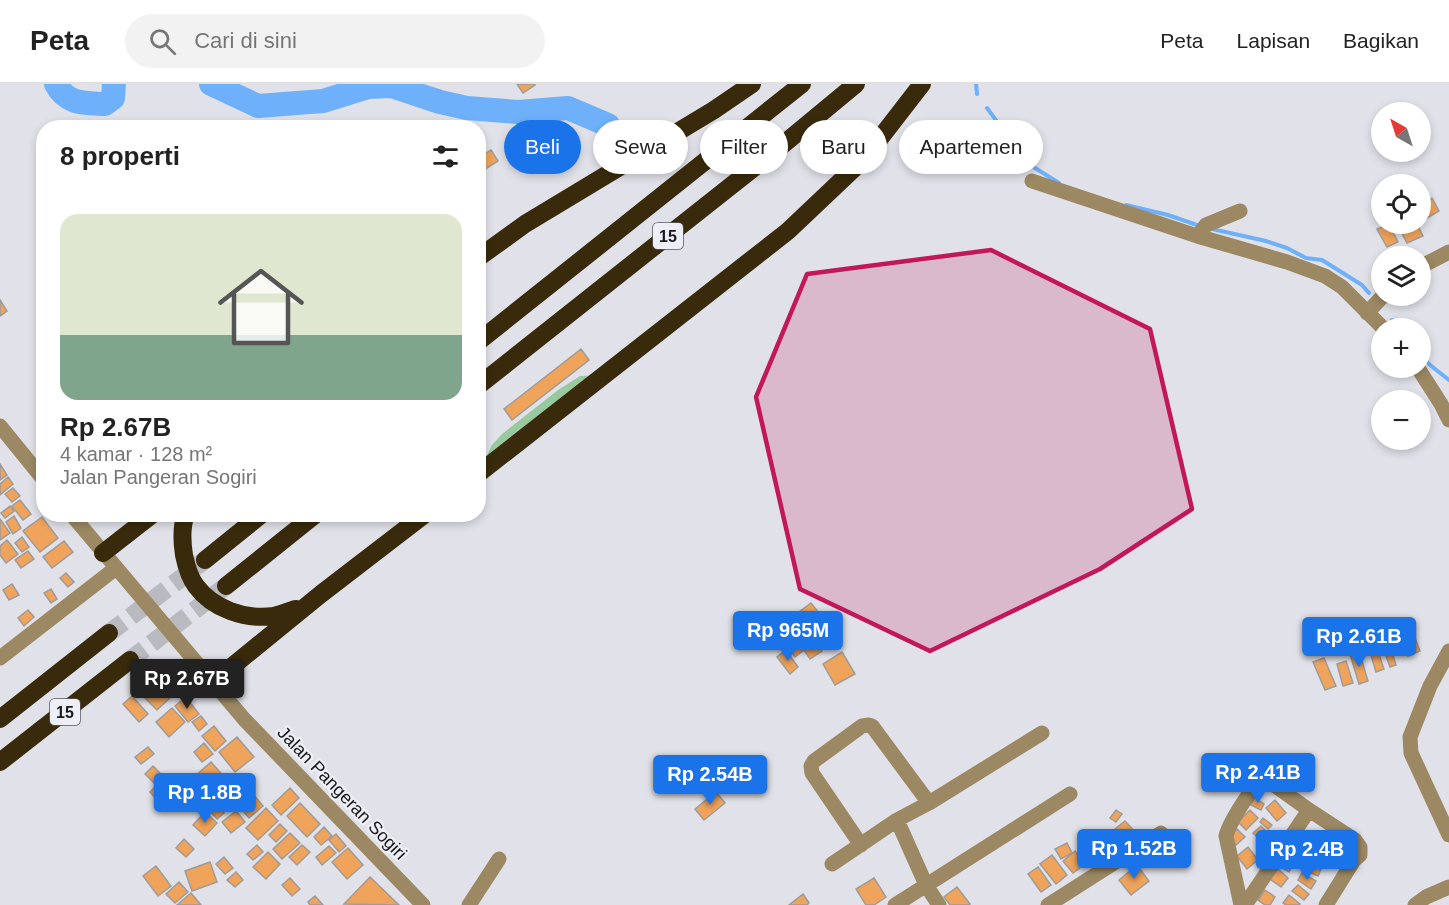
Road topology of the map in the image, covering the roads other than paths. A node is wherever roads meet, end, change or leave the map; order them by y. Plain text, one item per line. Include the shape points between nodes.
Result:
1 (752, 84) edge
2 (802, 84) edge
3 (856, 84) edge
4 (922, 84) edge
5 (1032, 181) dead end
6 (1240, 211) dead end
7 (1198, 236) junction
8 (486, 252) edge
9 (1449, 252) edge
10 (1431, 261) edge
11 (1374, 306) edge
12 (1367, 313) junction
13 (1372, 318) edge
14 (486, 336) edge
15 (1424, 378) edge
16 (486, 380) edge
17 (1449, 420) edge
18 (0, 426) edge
19 (486, 468) edge
20 (36, 470) edge
21 (78, 522) edge
22 (143, 522) edge
23 (184, 522) edge
24 (252, 522) edge
25 (306, 522) edge
26 (415, 522) edge
27 (103, 553) junction
28 (205, 560) tunnel mouth
29 (116, 568) junction
30 (226, 586) tunnel mouth
31 (321, 594) junction
32 (109, 633) tunnel mouth
33 (1449, 651) edge
34 (0, 658) edge
35 (129, 660) tunnel mouth
36 (213, 682) junction
37 (0, 718) edge
38 (1042, 733) dead end
39 (0, 762) edge
40 (1070, 794) dead end
41 (929, 803) junction
42 (1309, 810) junction
43 (897, 820) junction
44 (1161, 833) dead end
45 (1449, 835) edge
46 (861, 845) junction
47 (499, 859) dead end
48 (832, 864) dead end
49 (926, 885) junction
50 (1449, 887) edge
51 (423, 905) edge
52 (469, 905) edge
53 (895, 905) edge
54 (939, 905) edge
55 (1048, 905) edge
56 (1243, 905) edge
57 (1326, 905) edge
58 (1415, 905) edge

1 - 8 highway via 525,224
2 - 14 highway, 15
3 - 16 highway, 15
4 - 19 highway via 864,159 788,231
5 - 7 street
6 - 7 street via 1206,225
7 - 12 street via 1325,276
9 - 10 street
11 - 12 street
12 - 13 street
15 - 17 street
18 - 20 street
21 - 27 street, Jalan Pangeran Sogiri
22 - 27 highway
23 - 31 highway via 182,542 195,585 210,601 230,612 252,617 275,616
24 - 28 highway
25 - 30 highway
26 - 31 highway
27 - 29 street, Jalan Pangeran Sogiri
29 - 34 street
29 - 36 street, Jalan Pangeran Sogiri
31 - 36 highway
32 - 37 highway, 15
33 - 45 street via 1430,686 1410,744
35 - 39 highway, 15
36 - 51 street, Jalan Pangeran Sogiri
38 - 41 street
40 - 49 street
41 - 43 street
41 - 46 street via 872,726 862,726 814,761 811,769
42 - 56 street
42 - 56 street via 1268,780 1256,785 1226,836
42 - 57 street via 1355,840 1361,851
43 - 46 street
43 - 49 street
44 - 55 street
46 - 48 street
47 - 52 street
49 - 53 street
49 - 54 street
50 - 58 street

